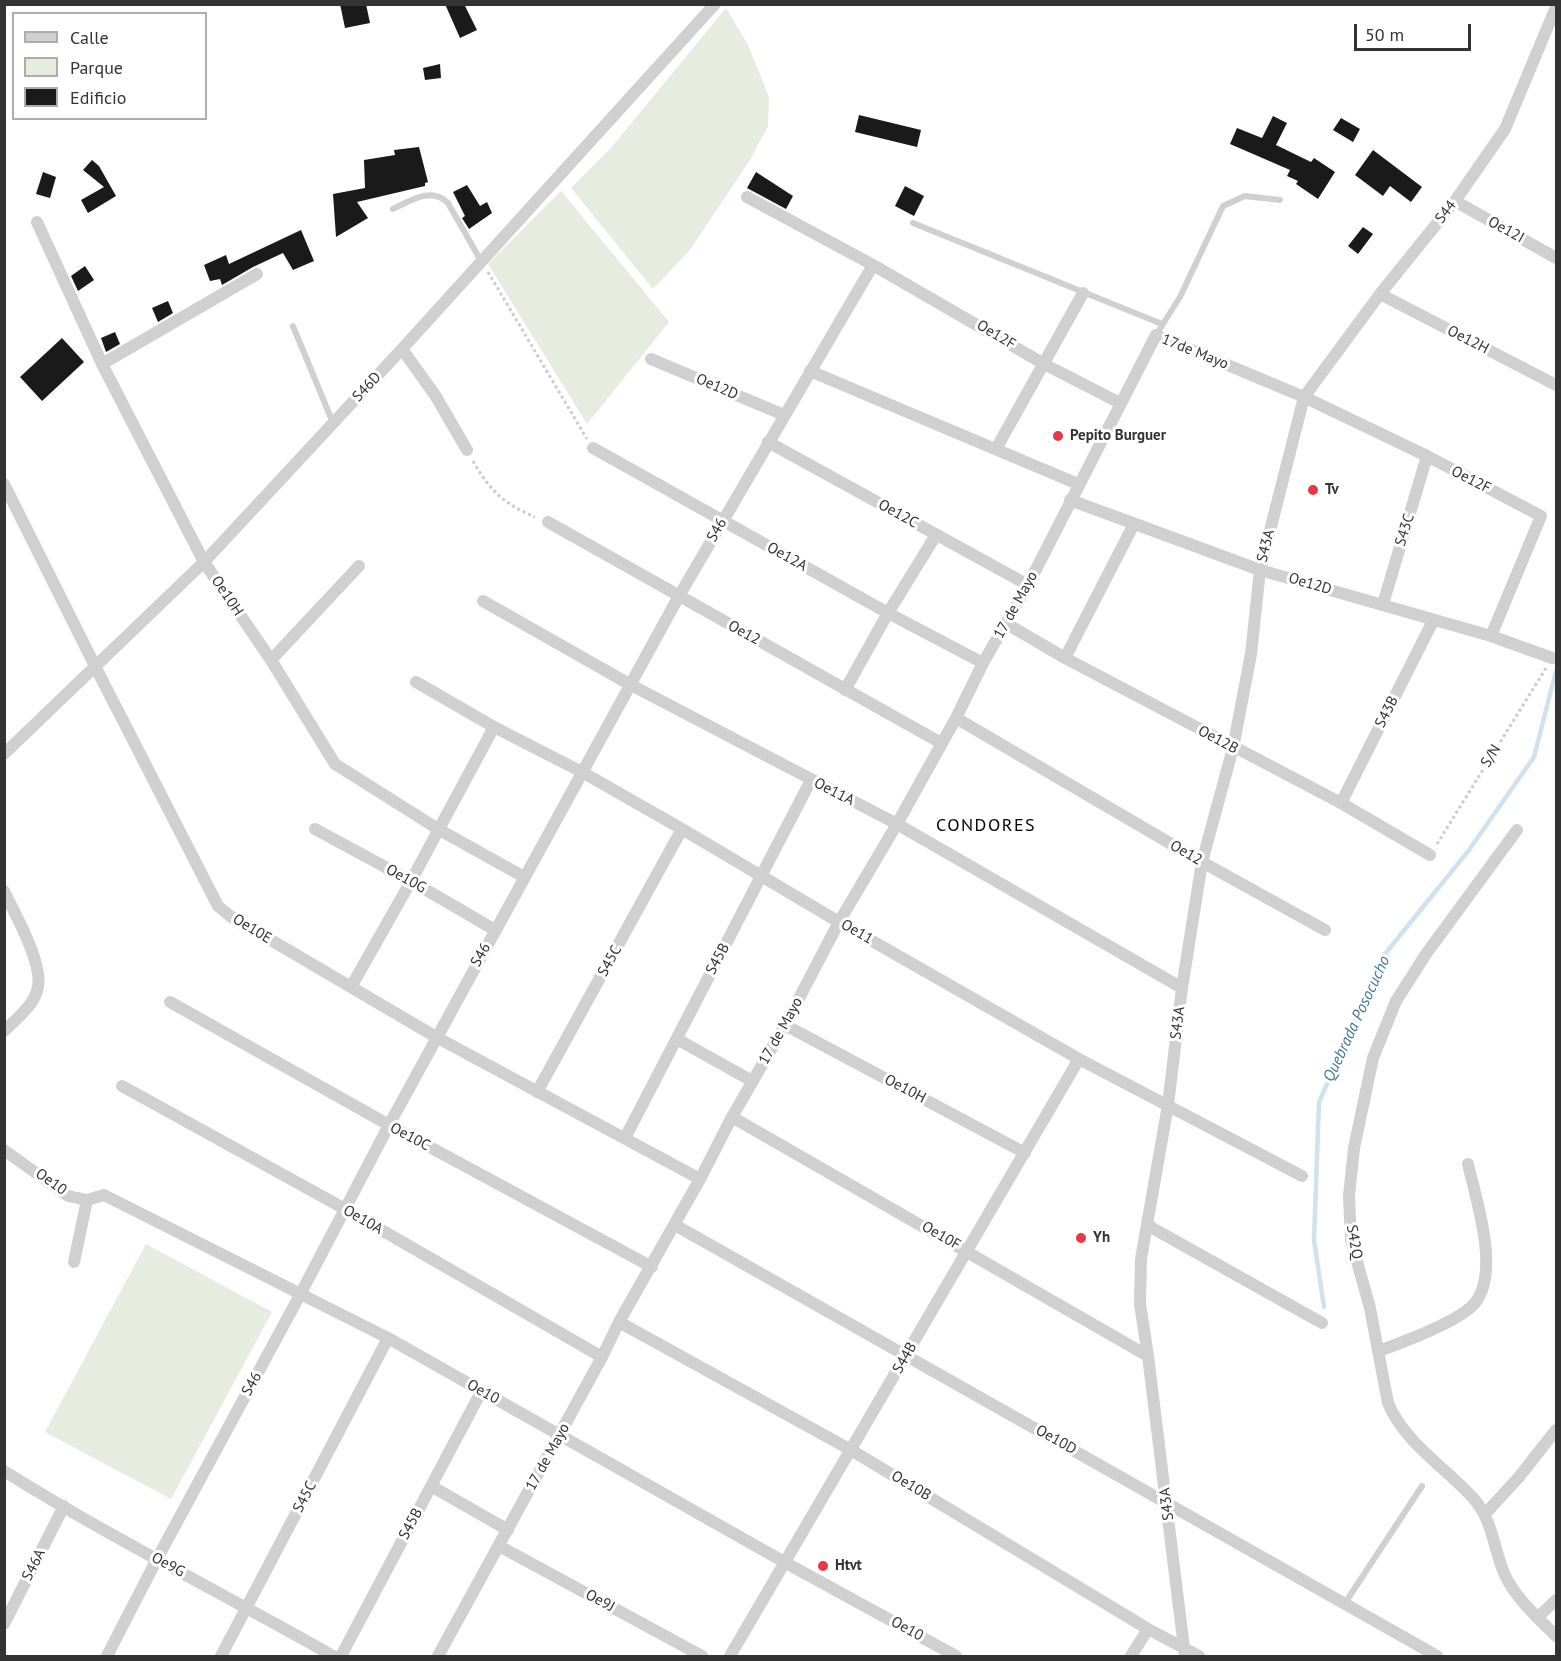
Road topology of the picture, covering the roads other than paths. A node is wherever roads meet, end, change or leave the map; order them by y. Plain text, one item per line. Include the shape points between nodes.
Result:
1 (715, 4) edge
2 (1557, 7) edge
3 (747, 197) dead end
4 (1280, 200) dead end
5 (1455, 201) junction
6 (393, 209) dead end
7 (37, 222) dead end
8 (913, 223) dead end
9 (1557, 258) edge
10 (482, 261) junction
11 (873, 265) junction
12 (257, 274) dead end
13 (1083, 293) junction
14 (1380, 294) junction
15 (293, 326) dead end
16 (1159, 329) junction
17 (402, 349) junction
18 (651, 359) dead end
19 (102, 364) junction
20 (1044, 364) junction
21 (810, 370) junction
22 (1557, 386) edge
23 (1304, 397) junction
24 (1120, 403) junction
25 (784, 415) junction
26 (333, 423) junction
27 (768, 442) junction
28 (593, 448) road end
29 (996, 449) junction
30 (467, 450) road end
31 (1427, 456) junction
32 (4, 484) edge
33 (1078, 484) junction
34 (1070, 500) junction
35 (722, 521) junction
36 (548, 522) road end
37 (1134, 524) junction
38 (936, 535) junction
39 (204, 562) junction
40 (359, 566) dead end
41 (1260, 570) junction
42 (1028, 585) junction
43 (679, 596) junction
44 (483, 601) dead end
45 (1383, 604) junction
46 (888, 613) junction
47 (1433, 621) junction
48 (1007, 624) junction
49 (1491, 636) junction
50 (1552, 657) road end
51 (1065, 658) junction
52 (271, 660) junction
53 (983, 663) junction
54 (96, 668) junction
55 (416, 682) dead end
56 (631, 684) junction
57 (845, 690) junction
58 (956, 718) junction
59 (494, 727) junction
60 (940, 743) junction
61 (1233, 748) junction
62 (4, 754) edge
63 (582, 772) junction
64 (812, 780) junction
65 (1341, 803) junction
66 (897, 824) junction
67 (315, 829) dead end
68 (438, 829) junction
69 (682, 829) junction
70 (1517, 830) dead end
71 (1430, 855) road end
72 (1202, 862) junction
73 (761, 876) junction
74 (524, 877) junction
75 (411, 881) junction
76 (4, 891) edge
77 (839, 922) junction
78 (495, 930) junction
79 (1325, 930) dead end
80 (351, 987) junction
81 (1182, 988) junction
82 (170, 1002) dead end
83 (785, 1025) junction
84 (4, 1031) edge
85 (436, 1037) junction
86 (677, 1039) junction
87 (1079, 1059) junction
88 (752, 1081) junction
89 (122, 1086) dead end
90 (537, 1092) junction
91 (1168, 1104) junction
92 (732, 1117) junction
93 (388, 1125) junction
94 (625, 1138) junction
95 (4, 1150) edge
96 (1025, 1153) junction
97 (1468, 1164) dead end
98 (1302, 1176) dead end
99 (700, 1179) junction
100 (87, 1200) junction
101 (345, 1209) junction
102 (675, 1225) junction
103 (1147, 1225) junction
104 (967, 1251) junction
105 (74, 1262) dead end
106 (652, 1268) junction
107 (301, 1293) junction
108 (619, 1322) junction
109 (1322, 1323) dead end
110 (388, 1338) junction
111 (1379, 1351) junction
112 (906, 1355) junction
113 (1148, 1356) junction
114 (602, 1357) junction
115 (481, 1392) junction
116 (1557, 1430) edge
117 (560, 1434) junction
118 (851, 1450) junction
119 (4, 1471) edge
120 (431, 1486) junction
121 (1422, 1486) dead end
122 (1166, 1502) junction
123 (64, 1506) junction
124 (1485, 1514) junction
125 (508, 1530) junction
126 (499, 1546) junction
127 (157, 1559) junction
128 (786, 1563) junction
129 (1557, 1600) edge
130 (1344, 1604) junction
131 (248, 1607) junction
132 (1538, 1617) junction
133 (4, 1624) edge
134 (1148, 1629) junction
135 (1557, 1636) edge
136 (1184, 1652) edge
137 (107, 1656) edge
138 (221, 1656) edge
139 (333, 1656) edge
140 (341, 1656) edge
141 (438, 1656) edge
142 (702, 1656) edge
143 (730, 1656) edge
144 (956, 1656) edge
145 (1131, 1656) edge
146 (1199, 1656) edge
147 (1437, 1656) edge

1 - 10 street, S46D
2 - 5 street, S44 via 1505,129
3 - 11 street, Oe12F
4 - 16 lane via 1245,195 1223,206 1180,297
5 - 9 street, Oe12I
5 - 14 street, S44
6 - 10 lane via 420,196 443,198
7 - 19 street, Oe10H
8 - 13 lane
10 - 17 street, S46D
11 - 20 street, Oe12F
11 - 21 street, S46
12 - 19 street
13 - 16 lane
13 - 20 street
14 - 22 street, Oe12H
14 - 23 street, S44
15 - 26 lane
16 - 23 street, 17de Mayo
16 - 24 street, 17de Mayo
17 - 26 street, S46D
17 - 30 street
18 - 25 street, Oe12D
19 - 39 street, Oe10H
20 - 24 street, Oe12F
20 - 29 street
21 - 25 street, S46
21 - 29 street
23 - 31 street, Oe12F
23 - 41 street, S43A
24 - 33 street, 17 de Mayo
25 - 27 street, S46
26 - 39 street, S46D
27 - 35 street, S46
27 - 38 street, Oe12C
28 - 35 street, Oe12A
29 - 33 street
31 - 45 street, S43C
31 - 49 street, Oe12F via 1541,516
32 - 54 street, Oe10E
33 - 34 street, 17 de Mayo
34 - 37 street, Oe12D
34 - 42 street, 17 de Mayo
35 - 43 street, S46
35 - 46 street, Oe12A
36 - 43 street, Oe12
37 - 41 street, Oe12D
37 - 51 street
38 - 42 street, Oe12C
38 - 46 street
39 - 52 street, Oe10H
39 - 54 street, S46D
40 - 52 street
41 - 45 street, Oe12D
41 - 61 street, S43A via 1251,654
42 - 48 street, 17 de Mayo
43 - 56 street, S46
43 - 57 street, Oe12
44 - 56 street, Oe11A
45 - 47 street, Oe12D
46 - 53 street, Oe12A
46 - 57 street
47 - 49 street, Oe12D
47 - 65 street, S43B
48 - 51 street, Oe12B
48 - 53 street, 17 de Mayo
49 - 50 street, Oe12D
51 - 61 street, Oe12B
52 - 68 street, Oe10H via 335,764
53 - 58 street, 17 de Mayo
54 - 62 street, S46D
54 - 80 street, Oe10E via 218,906
55 - 59 street, Oe11
56 - 63 street, S46
56 - 64 street, Oe11A
57 - 60 street, Oe12
58 - 60 street, 17 de Mayo
58 - 72 street, Oe12
59 - 63 street, Oe11
59 - 68 street
60 - 66 street, 17 de Mayo
61 - 65 street, Oe12B
61 - 72 street, S43A
63 - 69 street, Oe11
63 - 74 street, S46
64 - 66 street, Oe11A
64 - 73 street, S45B
65 - 71 street, Oe12B
66 - 77 street, 17 de Mayo
66 - 81 street, Oe11A
67 - 75 street, Oe10G
68 - 74 street, Oe10H
68 - 75 street
69 - 73 street, Oe11
69 - 90 street, S45C
70 - 111 street, S42Q via 1396,1001 1373,1058 1354,1148 1349,1196 1351,1240
72 - 79 street, Oe12
72 - 81 street, S43A
73 - 77 street, Oe11
73 - 86 street, S45B
74 - 78 street, S46
75 - 78 street, Oe10G
75 - 80 street
76 - 84 street via 38,966 38,988 26,1010
77 - 83 street, 17 de Mayo
77 - 87 street, Oe11
78 - 85 street, S46
80 - 85 street, Oe10E
81 - 91 street, S43A
82 - 93 street, Oe10C
83 - 88 street, 17 de Mayo
83 - 96 street, Oe10H
85 - 90 street, Oe10E
85 - 93 street, S46
86 - 88 street
86 - 94 street, S45B
87 - 91 street, Oe11
87 - 96 street, S44B
88 - 92 street, 17 de Mayo
89 - 101 street, Oe10A
90 - 94 street, Oe10E
91 - 98 street, Oe11
91 - 103 street, S43A
92 - 99 street, 17 de Mayo
92 - 104 street, Oe10F
93 - 101 street, S46
93 - 106 street, Oe10C
94 - 99 street, Oe10E
95 - 100 street, Oe10 via 68,1196
96 - 104 street, S44B
97 - 111 street via 1487,1266 1483,1290 1474,1304 1458,1315
99 - 102 street, 17 de Mayo
100 - 105 street
100 - 107 street, Oe10 via 104,1195
101 - 107 street, S46
101 - 114 street, Oe10A
102 - 106 street, 17 de Mayo
102 - 112 street, Oe10D
103 - 109 street
103 - 113 street, S43A via 1140,1304
104 - 112 street, S44B
104 - 113 street, Oe10F
106 - 108 street, 17 de Mayo
107 - 110 street, Oe10
107 - 127 street, S46
108 - 114 street, 17 de Mayo
108 - 118 street, Oe10B
110 - 115 street, Oe10
110 - 131 street, S45C
111 - 124 street, S42Q via 1393,1416
112 - 118 street, S44B
112 - 122 street, Oe10D
113 - 122 street, S43A
114 - 117 street, 17 de Mayo
115 - 117 street, Oe10
115 - 120 street, S45B
116 - 124 street
117 - 125 street, 17 de Mayo
117 - 128 street, Oe10
118 - 128 street, S44B
118 - 134 street, Oe10B
119 - 123 street, Oe9G
120 - 125 street
120 - 140 street, S45B
121 - 130 lane
122 - 130 street, Oe10D
122 - 136 street, S43A
123 - 127 street, Oe9G
123 - 133 street, S46A
124 - 132 street, S42Q via 1504,1573 1518,1598
125 - 126 street, 17 de Mayo
126 - 141 street, 17 de Mayo
126 - 142 street, Oe9J
127 - 131 street, Oe9G
127 - 137 street, S46
128 - 143 street, S44B
128 - 144 street, Oe10
129 - 132 street
130 - 147 street, Oe10D
131 - 138 street, S45C
131 - 139 street, Oe9G
132 - 135 street, S42Q
134 - 136 street, Oe10B
134 - 145 street
136 - 146 street, Oe10B

